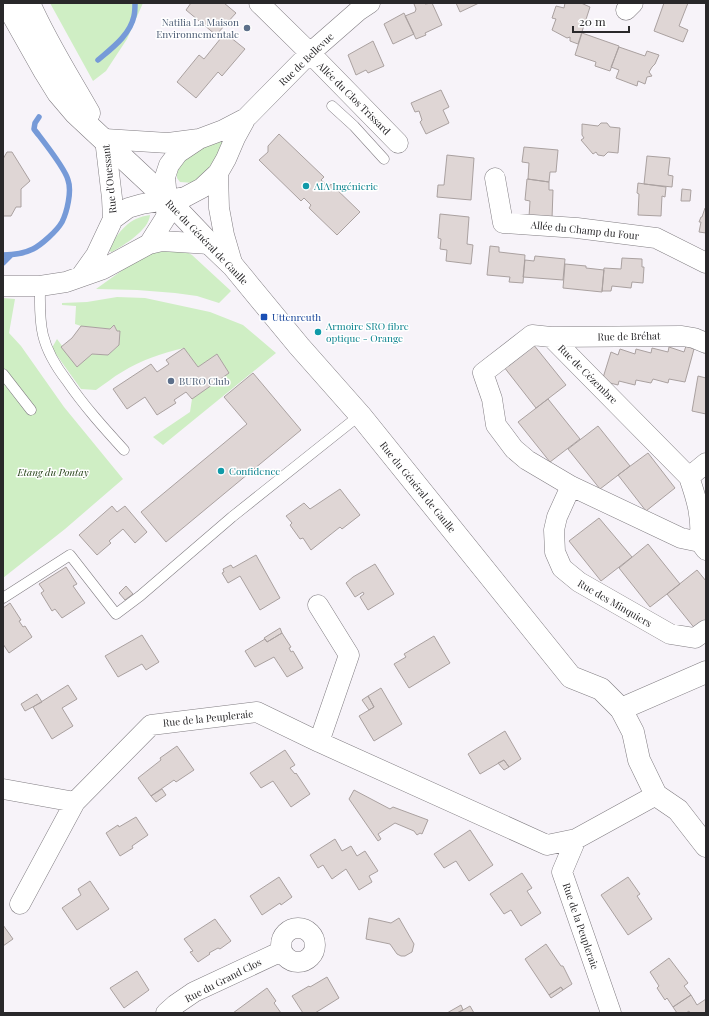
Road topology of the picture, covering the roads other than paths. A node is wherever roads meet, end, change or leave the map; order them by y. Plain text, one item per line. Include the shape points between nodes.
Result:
1 (6, 3) edge
2 (29, 3) edge
3 (259, 3) edge
4 (370, 3) edge
5 (310, 53) junction
6 (332, 106) dead end
7 (369, 113) junction
8 (246, 118) junction
9 (354, 126) junction
10 (199, 139) junction
11 (105, 140) junction
12 (398, 143) dead end
13 (384, 159) dead end
14 (218, 173) junction
15 (495, 178) dead end
16 (167, 199) junction
17 (113, 219) junction
18 (150, 244) junction
19 (210, 244) junction
20 (706, 263) edge
21 (233, 266) junction
22 (81, 276) junction
23 (3, 286) edge
24 (40, 286) junction
25 (551, 337) junction
26 (706, 343) edge
27 (3, 374) edge
28 (31, 410) dead end
29 (360, 415) junction
30 (124, 450) dead end
31 (706, 464) edge
32 (689, 477) junction
33 (571, 486) junction
34 (703, 546) edge
35 (3, 598) edge
36 (318, 605) dead end
37 (706, 630) edge
38 (706, 672) edge
39 (621, 709) junction
40 (319, 742) junction
41 (3, 788) edge
42 (656, 795) junction
43 (75, 802) junction
44 (576, 839) junction
45 (706, 846) edge
46 (20, 904) dead end
47 (282, 951) dead end
48 (166, 1013) edge
49 (610, 1013) edge

1 - 11 main road, Rue du Général de Gaulle via 58,92 75,113
2 - 11 main road, Rue du Général de Gaulle via 55,57
3 - 5 street, Allée du Clos Trissard
4 - 5 street, Rue de Bellevue via 358,10
5 - 7 street, Allée du Clos Trissard
5 - 8 street, Rue de Bellevue
6 - 9 lane
7 - 9 lane
7 - 12 street, Allée du Clos Trissard
8 - 10 street, Rue de Bellevue
8 - 14 street, Rue de Bellevue
9 - 13 lane
10 - 11 street, Rue de Bellevue via 168,143
10 - 16 street, Rue de Bellevue via 178,153 169,165 164,177
11 - 16 main road, Rue du Général de Gaulle
11 - 17 street, Rue d'Ouessant
14 - 16 street, Rue de Bellevue via 202,188 185,197
14 - 21 street via 219,208
15 - 20 street, Allée du Champ du Four via 503,222 656,238
16 - 17 street, Rue d'Ouessant via 128,208
16 - 18 street via 166,217
16 - 19 main road, Rue du Général de Gaulle
17 - 22 street, Rue d'Ouessant via 96,255
18 - 19 street via 162,241
18 - 22 street via 104,269
19 - 21 main road, Rue du Général de Gaulle
21 - 29 main road, Rue du Général de Gaulle
22 - 24 street via 66,282
23 - 24 street
24 - 30 lane via 40,318 43,337 50,354 85,406
25 - 26 street, Rue de Bréhat via 682,336
25 - 32 street, Rue de Cézembre
25 - 33 street, Rue de Cézembre via 532,335 483,374 492,398 496,425 514,449 527,460
27 - 28 lane
29 - 35 lane via 116,614 70,555
29 - 39 main road, Rue du Général de Gaulle via 571,677 601,689
31 - 32 street
32 - 34 street, Rue de Cézembre via 697,502
33 - 34 street, Rue de Cézembre
33 - 37 street, Rue des Minquiers via 554,530 555,552 562,568 579,582 670,634 695,638
36 - 40 street via 349,655
38 - 39 main road
39 - 42 main road, Rue du Général de Gaulle via 633,732 639,760
40 - 43 street, Rue de la Peupleraie via 257,712 151,725
40 - 44 street, Rue de la Peupleraie via 547,845
41 - 43 street
42 - 44 street, Rue de la Peupleraie
42 - 45 main road, Rue du Général de Gaulle via 678,810
43 - 46 street, Rue de la Peupleraie
44 - 49 street, Rue de la Peupleraie via 562,872
47 - 48 street, Rue du Grand Clos via 194,992

